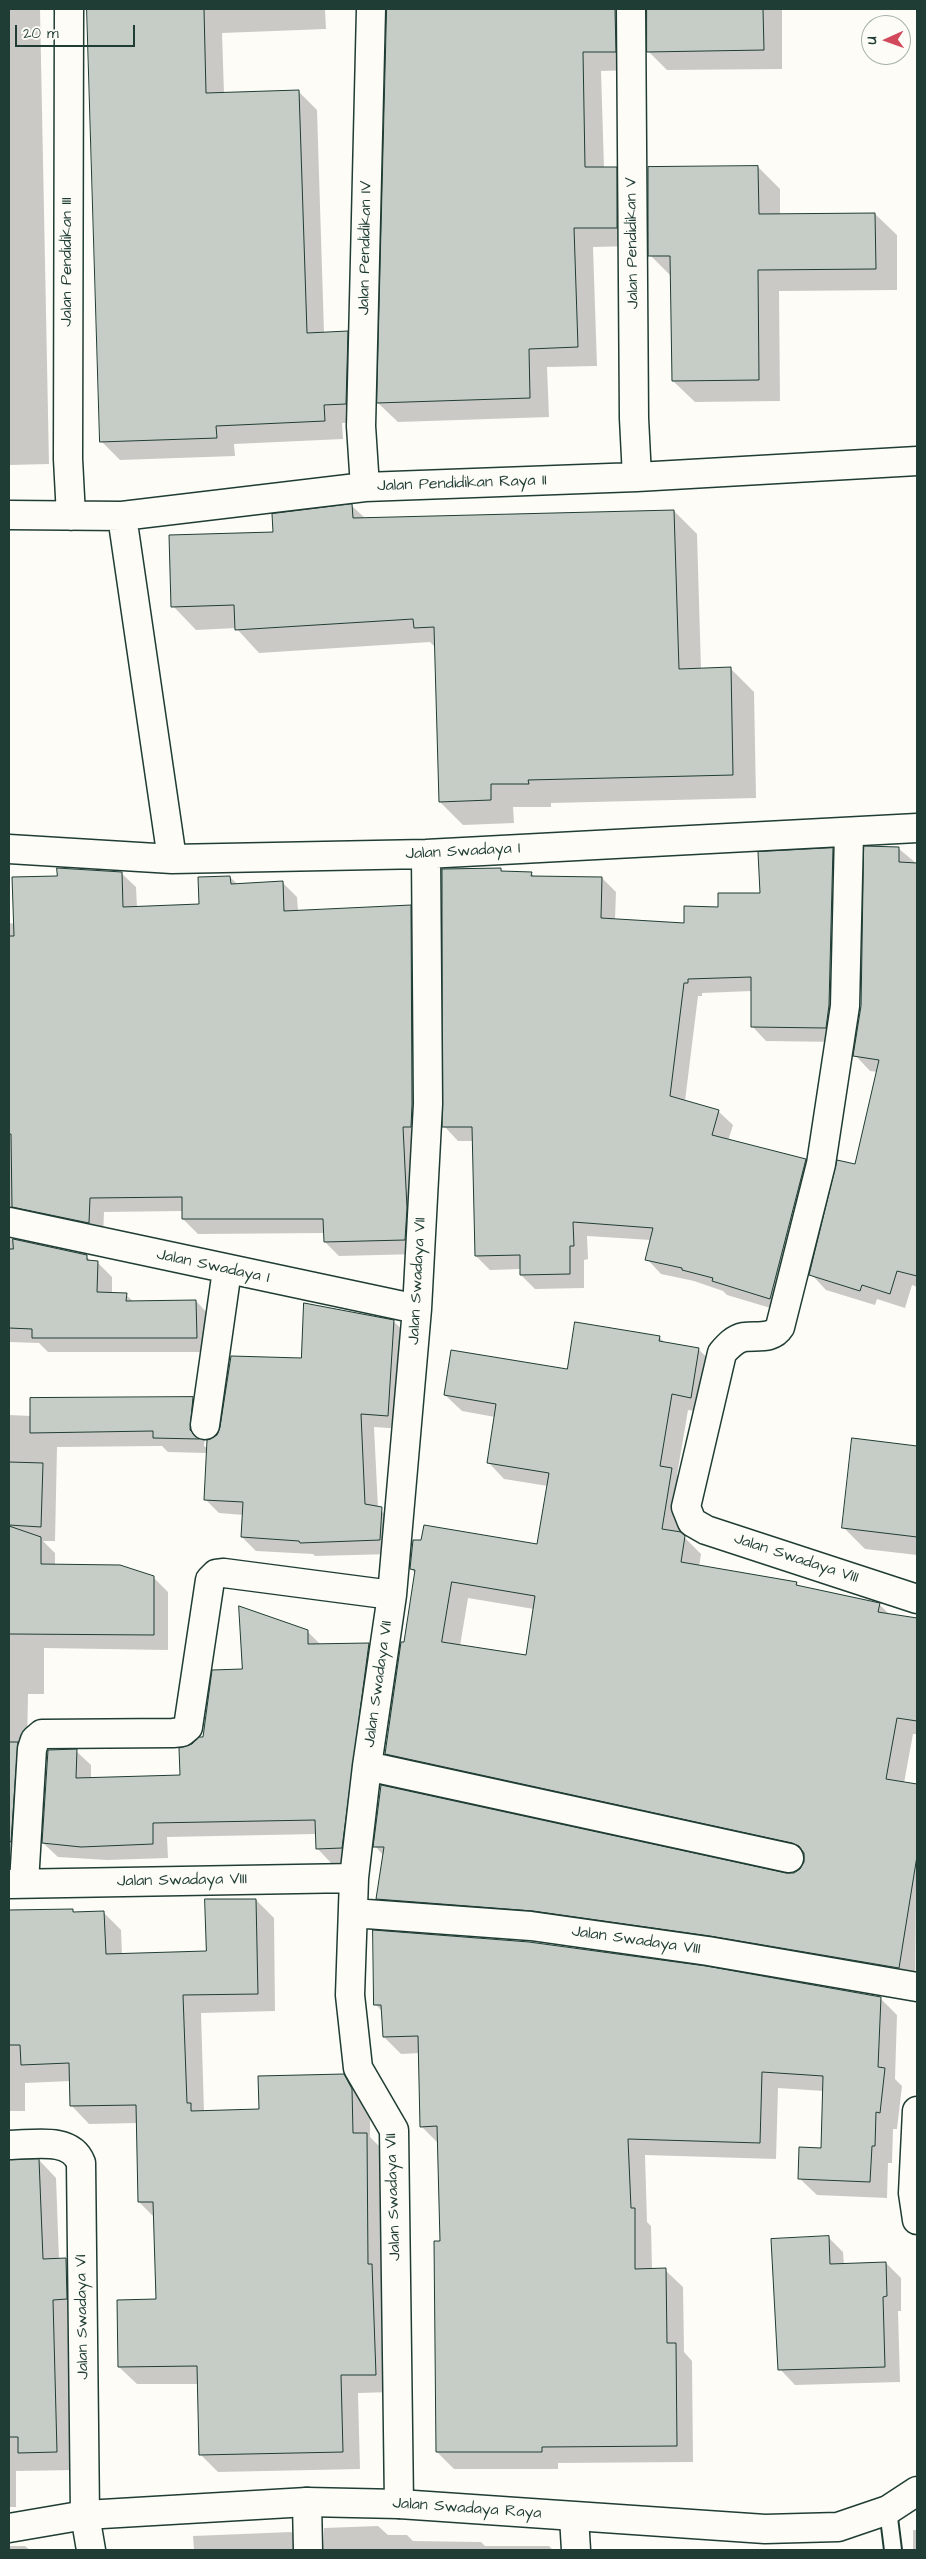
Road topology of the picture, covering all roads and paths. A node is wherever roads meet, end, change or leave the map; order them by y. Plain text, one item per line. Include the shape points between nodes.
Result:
1 (69, 9) edge
2 (371, 9) edge
3 (631, 9) edge
4 (917, 461) edge
5 (637, 477) junction
6 (365, 487) junction
7 (9, 515) edge
8 (71, 516) junction
9 (122, 516) junction
10 (917, 828) edge
11 (849, 833) junction
12 (9, 849) edge
13 (426, 854) junction
14 (172, 859) junction
15 (9, 1222) edge
16 (227, 1270) junction
17 (418, 1309) junction
18 (204, 1425) dead end
19 (392, 1595) junction
20 (917, 1599) edge
21 (367, 1766) junction
22 (789, 1858) dead end
23 (354, 1878) junction
24 (16, 1884) edge
25 (353, 1913) junction
26 (917, 1987) edge
27 (917, 2111) edge
28 (9, 2145) edge
29 (917, 2220) edge
30 (917, 2491) edge
31 (307, 2502) junction
32 (399, 2504) junction
33 (888, 2510) junction
34 (85, 2515) junction
35 (574, 2516) junction
36 (9, 2528) edge
37 (91, 2550) edge
38 (308, 2550) edge
39 (576, 2550) edge
40 (893, 2550) edge

1 - 8 street, Jalan Pendidikan III via 68,458
2 - 6 street, Jalan Pendidikan IV via 361,426
3 - 5 street, Jalan Pendidikan V
4 - 5 street, Jalan Pendidikan Raya II
5 - 6 street, Jalan Pendidikan Raya II
6 - 9 street, Jalan Pendidikan Raya II
7 - 8 street, Jalan Pendidikan Raya II
8 - 9 street, Jalan Pendidikan Raya II
9 - 14 street
10 - 11 street, Jalan Swadaya I
11 - 13 street, Jalan Swadaya I
11 - 20 street, Jalan Swadaya VIII via 845,1006 813,1201 780,1327 769,1336 743,1337 730,1343 722,1353 686,1507 692,1522 706,1530
12 - 14 street, Jalan Swadaya I
13 - 14 street, Jalan Swadaya I
13 - 17 street, Jalan Swadaya VII via 428,1104
15 - 16 street, Jalan Swadaya I
16 - 17 street, Jalan Swadaya I
16 - 18 street
17 - 19 street, Jalan Swadaya VII
19 - 21 street, Jalan Swadaya VII
19 - 24 street via 216,1574 210,1580 188,1727 173,1733 42,1734 35,1740
21 - 22 street
21 - 23 street, Jalan Swadaya VII
23 - 24 street, Jalan Swadaya VIII
23 - 25 street, Jalan Swadaya VII
25 - 26 street, Jalan Swadaya VIII via 531,1926 718,1953
25 - 32 street, Jalan Swadaya VII via 350,1995 358,2068 394,2130
27 - 29 street via 914,2193
28 - 34 street, Jalan Swadaya VI via 54,2144 68,2147 81,2163
30 - 33 street, Jalan Swadaya Raya
31 - 32 street, Jalan Swadaya Raya
31 - 34 street, Jalan Swadaya Raya
31 - 38 street
32 - 35 street, Jalan Swadaya Raya
33 - 35 street, Jalan Swadaya Raya via 838,2526 765,2529
33 - 40 lane
34 - 36 street, Jalan Swadaya Raya
34 - 37 street, Jalan Swadaya VI
35 - 39 street

